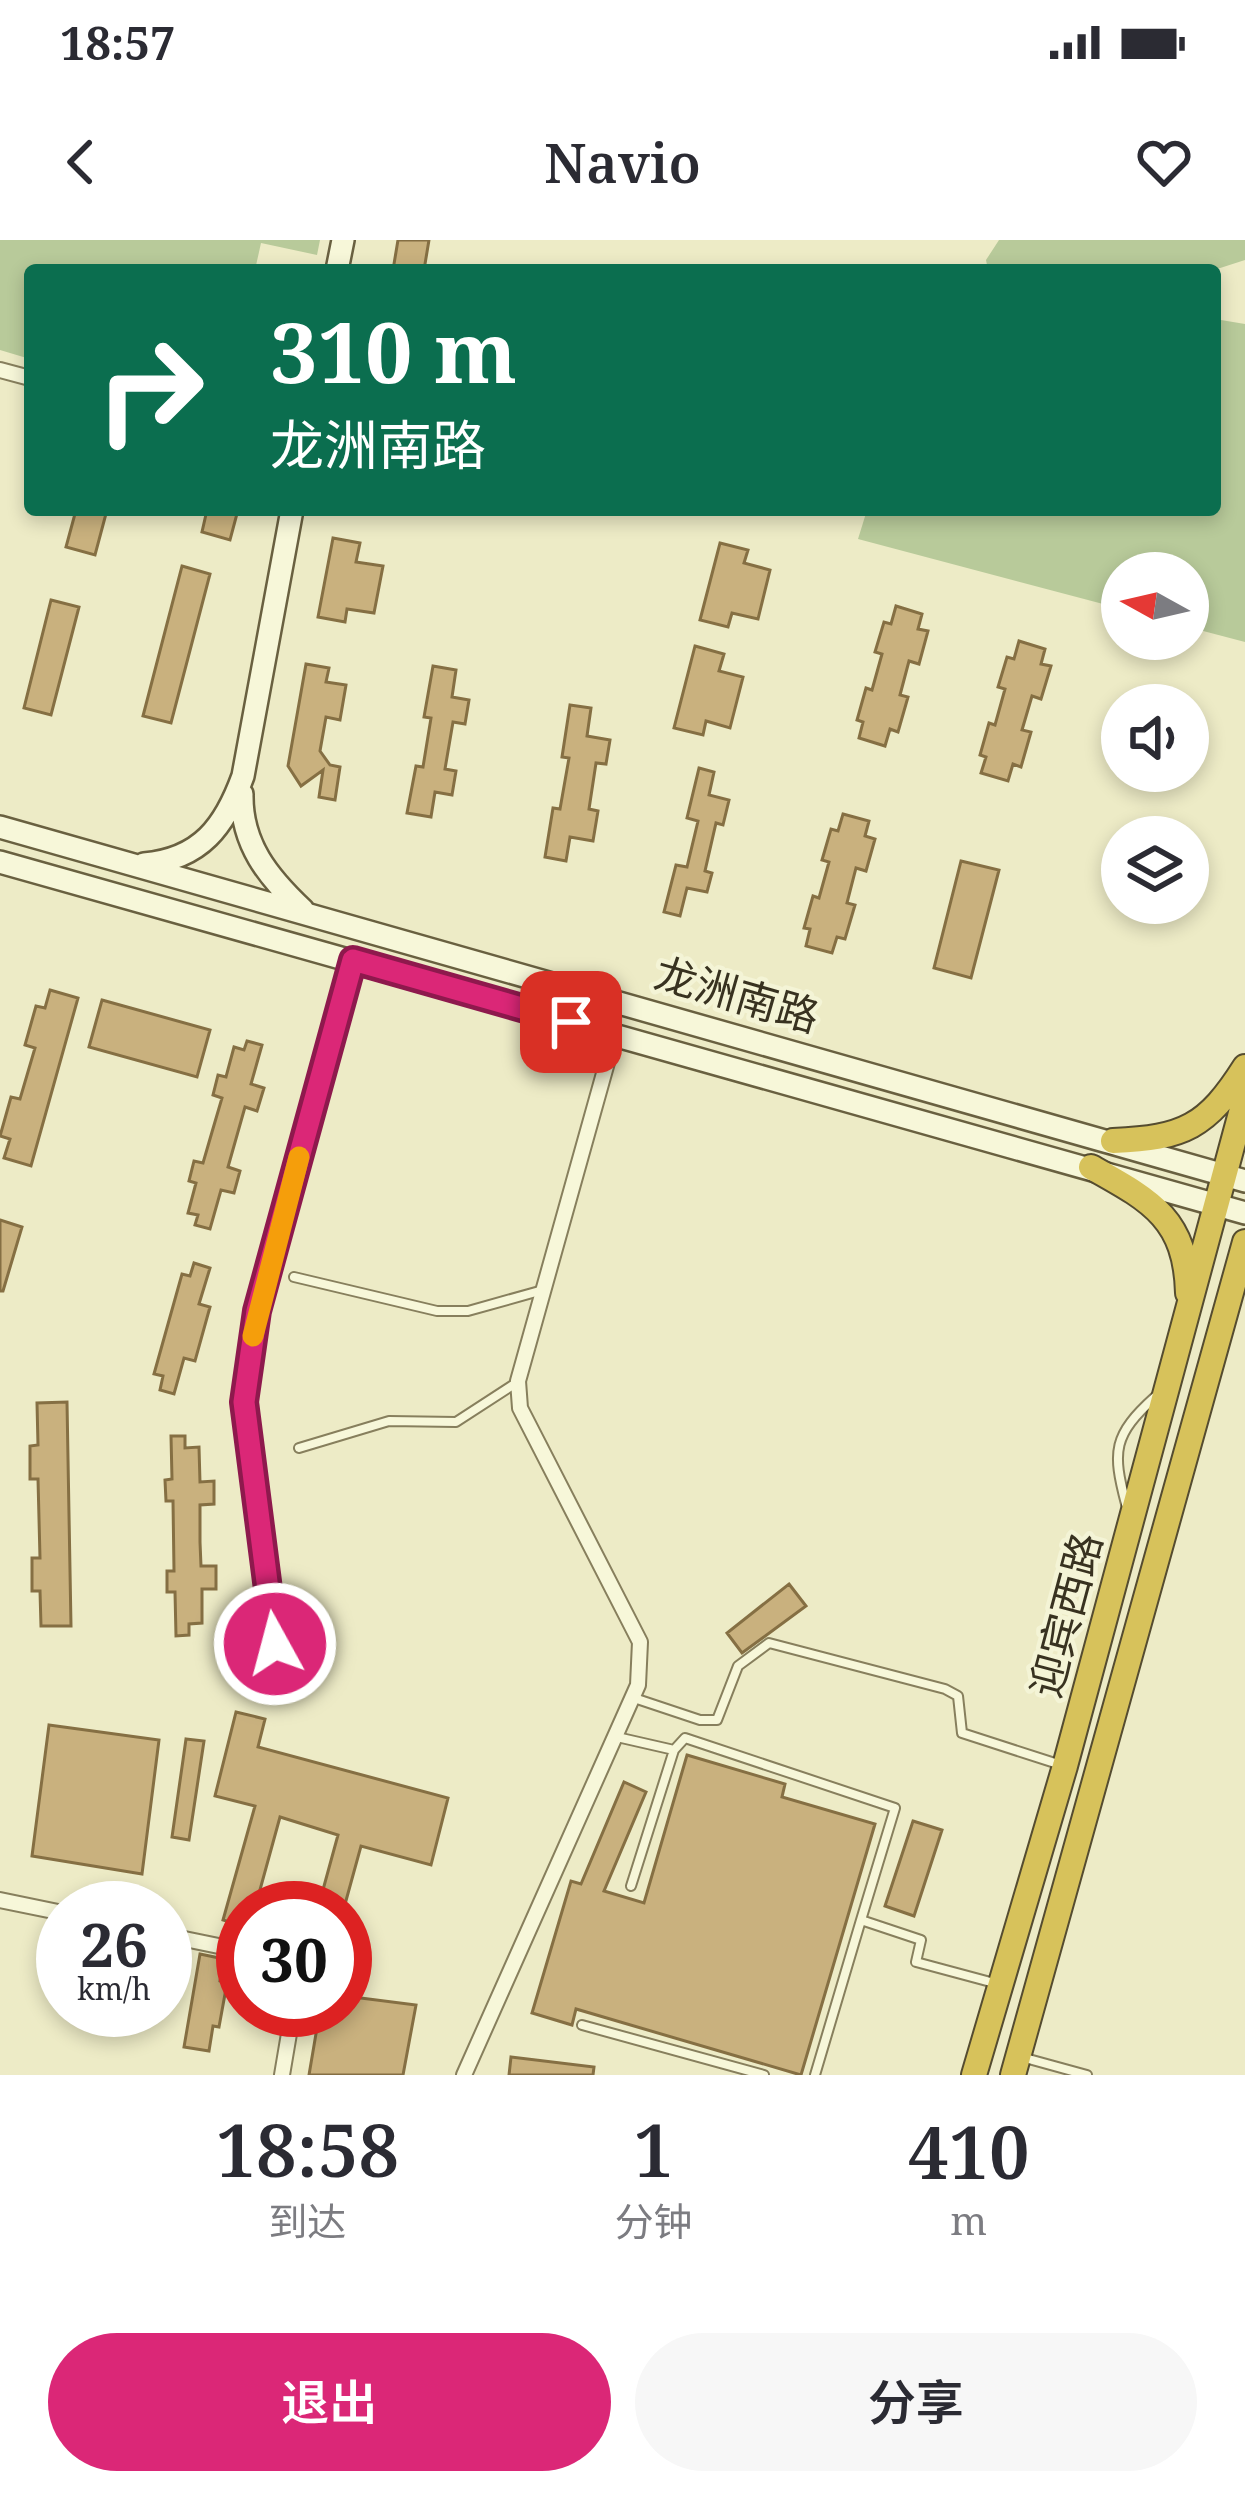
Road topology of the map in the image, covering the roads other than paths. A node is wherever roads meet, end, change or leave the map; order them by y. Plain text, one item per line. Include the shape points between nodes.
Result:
1 (291, 516) edge
2 (243, 776) junction
3 (0, 827) edge
4 (0, 862) edge
5 (134, 865) junction
6 (307, 914) junction
7 (353, 960) junction
8 (615, 1034) junction
9 (1245, 1066) edge
10 (1245, 1098) edge
11 (1113, 1141) junction
12 (1091, 1167) junction
13 (1236, 1177) edge
14 (1217, 1204) junction
15 (1245, 1213) edge
16 (1245, 1242) edge
17 (294, 1277) dead end
18 (543, 1290) junction
19 (1189, 1312) junction
20 (518, 1381) junction
21 (1169, 1384) junction
22 (299, 1448) dead end
23 (1131, 1523) junction
24 (275, 1644) dead end
25 (632, 1698) junction
26 (616, 1737) junction
27 (674, 1750) junction
28 (1065, 1766) junction
29 (631, 1886) dead end
30 (0, 1900) edge
31 (36, 1907) edge
32 (861, 1920) junction
33 (999, 1984) junction
34 (582, 2025) dead end
35 (288, 2037) edge
36 (1015, 2066) edge
37 (282, 2075) edge
38 (464, 2075) edge
39 (764, 2075) edge
40 (814, 2075) edge
41 (974, 2075) edge
42 (1087, 2075) edge

1 - 2 main road
2 - 5 main road via 212,836 160,863
2 - 6 main road via 242,817 253,849 270,880
3 - 5 main road, 龙洲南路
4 - 7 main road, 龙洲南路
5 - 6 main road, 龙洲南路
6 - 11 main road, 龙洲南路
7 - 8 main road, 龙洲南路
7 - 24 street via 257,1311 244,1402
8 - 12 main road, 龙洲南路
8 - 18 street
9 - 11 highway via 1210,1117 1181,1131
10 - 13 highway, 迎宾西路
11 - 13 main road, 龙洲南路
12 - 14 main road, 龙洲南路
12 - 19 highway via 1167,1215 1188,1274
13 - 14 highway, 迎宾西路
14 - 15 main road, 龙洲南路
14 - 19 highway, 迎宾西路
16 - 36 highway, 迎宾西路
17 - 18 lane via 437,1311
18 - 20 street
19 - 21 highway, 迎宾西路
20 - 22 lane via 456,1422 389,1421
20 - 25 street via 520,1408 640,1642
21 - 23 highway, 迎宾西路
21 - 23 lane via 1118,1437
23 - 28 highway, 迎宾西路
25 - 26 street
25 - 28 lane via 717,1720 738,1666 770,1642 945,1689 958,1696 962,1733
26 - 27 lane
26 - 38 street
27 - 29 lane
27 - 32 lane via 685,1738 895,1808
28 - 33 highway, 迎宾西路
30 - 31 street
32 - 33 lane via 921,1940 916,1962
32 - 40 lane
33 - 41 highway, 迎宾西路
34 - 39 lane
35 - 37 street
36 - 42 lane

